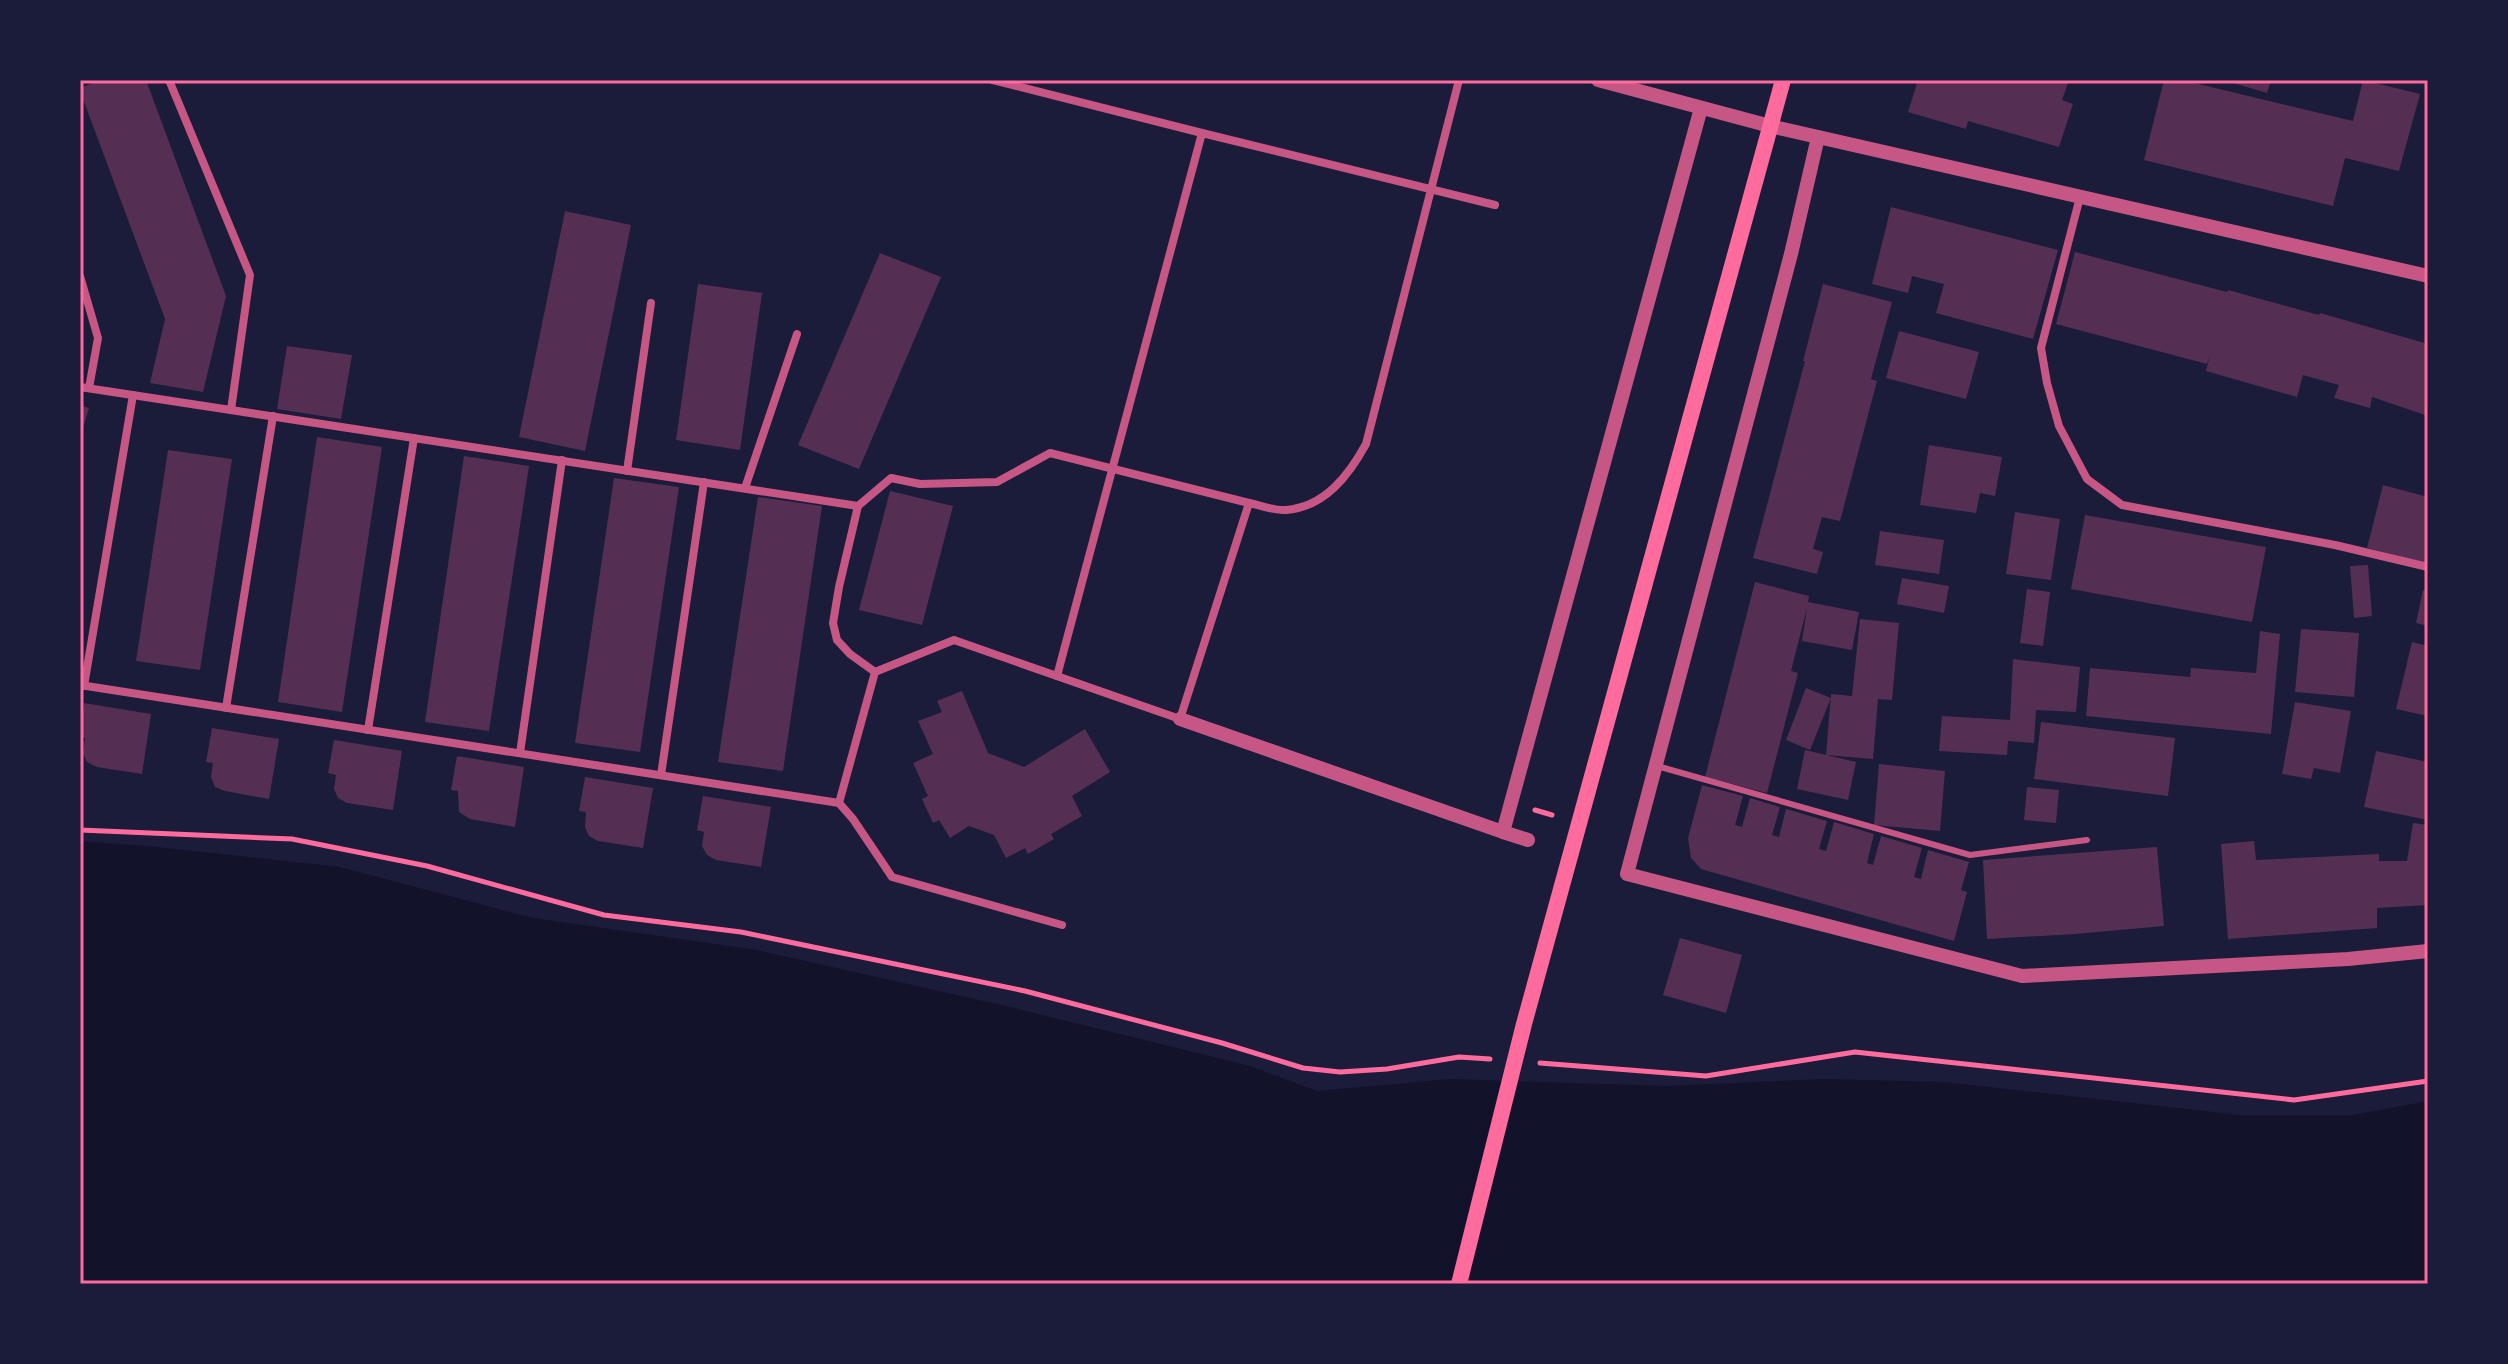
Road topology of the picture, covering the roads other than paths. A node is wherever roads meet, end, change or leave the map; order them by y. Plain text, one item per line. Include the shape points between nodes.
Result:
1 (169, 80) edge
2 (993, 80) edge
3 (1459, 80) edge
4 (1598, 80) edge
5 (1783, 80) edge
6 (1701, 108) junction
7 (1770, 126) junction
8 (1202, 133) junction
9 (1818, 137) junction
10 (1432, 189) junction
11 (2080, 197) junction
12 (1495, 205) dead end
13 (80, 276) edge
14 (2428, 276) edge
15 (651, 303) dead end
16 (797, 334) dead end
17 (84, 388) edge
18 (133, 395) junction
19 (231, 410) junction
20 (273, 416) junction
21 (414, 438) junction
22 (562, 460) junction
23 (1112, 469) junction
24 (627, 471) junction
25 (704, 482) junction
26 (745, 488) junction
27 (1249, 503) junction
28 (858, 506) junction
29 (2428, 567) edge
30 (875, 672) junction
31 (1057, 676) junction
32 (82, 685) edge
33 (226, 708) junction
34 (1180, 719) junction
35 (368, 730) junction
36 (520, 753) junction
37 (1657, 766) junction
38 (661, 775) junction
39 (839, 803) junction
40 (1503, 832) junction
41 (1528, 840) dead end
42 (2087, 840) dead end
43 (1062, 925) dead end
44 (2428, 951) edge
45 (1459, 1284) edge

1 - 19 street via 250,275
2 - 8 street
3 - 10 street
4 - 6 street
5 - 7 main road
6 - 7 street
6 - 40 street
7 - 9 street
7 - 45 main road via 1524,1024
8 - 10 street
8 - 23 street
9 - 11 street
9 - 37 street
10 - 12 street
10 - 27 street via 1366,444 1356,462 1334,490 1316,501 1285,510
11 - 14 street
11 - 29 street via 2041,348 2059,426 2087,479 2122,505
13 - 17 street via 98,338
15 - 24 street
16 - 26 street
17 - 18 street
18 - 19 street
18 - 32 street
19 - 20 street
20 - 21 street
20 - 33 street
21 - 22 street
21 - 35 street
22 - 24 street
22 - 36 street
23 - 27 street
23 - 28 street via 1050,453 997,482 920,484 891,478
23 - 31 street
24 - 25 street
25 - 26 street
25 - 38 street
26 - 28 street
27 - 34 street
28 - 30 street via 833,623 837,640
30 - 31 street via 954,640
30 - 39 street
31 - 34 street
32 - 33 street
33 - 35 street
34 - 40 street
35 - 36 street
36 - 38 street
37 - 42 lane via 1970,855
37 - 44 street via 1623,872 2022,976
38 - 39 street
39 - 43 street via 892,877
40 - 41 street

